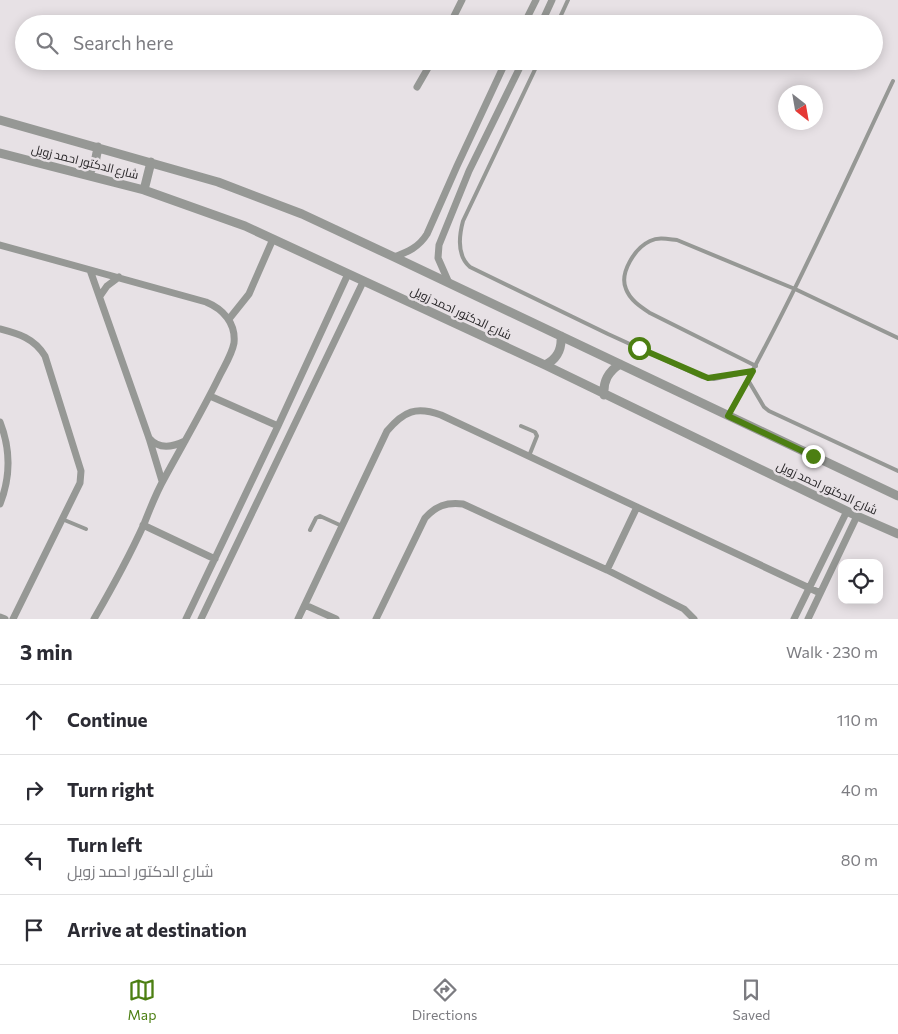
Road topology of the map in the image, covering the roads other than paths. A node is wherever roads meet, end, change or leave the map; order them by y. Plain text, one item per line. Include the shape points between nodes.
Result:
1 (462, 0) edge
2 (536, 0) edge
3 (552, 0) edge
4 (568, 0) edge
5 (454, 15) edge
6 (528, 15) edge
7 (545, 15) edge
8 (561, 15) edge
9 (427, 70) edge
10 (502, 70) edge
11 (518, 70) edge
12 (535, 70) edge
13 (893, 81) dead end
14 (417, 87) dead end
15 (0, 120) edge
16 (98, 147) junction
17 (0, 153) edge
18 (151, 162) junction
19 (457, 166) junction
20 (469, 171) junction
21 (88, 175) junction
22 (144, 190) junction
23 (273, 239) junction
24 (0, 245) edge
25 (394, 256) junction
26 (90, 270) junction
27 (348, 274) junction
28 (119, 278) junction
29 (363, 282) junction
30 (449, 283) junction
31 (795, 289) junction
32 (100, 296) junction
33 (229, 319) junction
34 (0, 329) edge
35 (561, 336) junction
36 (898, 338) edge
37 (620, 364) junction
38 (544, 365) junction
39 (756, 366) junction
40 (753, 371) junction
41 (748, 380) junction
42 (604, 395) junction
43 (210, 396) junction
44 (728, 416) junction
45 (0, 422) edge
46 (278, 426) junction
47 (522, 426) dead end
48 (149, 438) junction
49 (185, 441) junction
50 (529, 456) junction
51 (898, 471) edge
52 (162, 481) junction
53 (898, 496) edge
54 (0, 504) edge
55 (637, 507) junction
56 (846, 511) junction
57 (857, 516) junction
58 (62, 518) junction
59 (143, 525) junction
60 (342, 526) junction
61 (86, 529) dead end
62 (310, 530) dead end
63 (898, 534) edge
64 (216, 559) junction
65 (608, 570) junction
66 (809, 588) junction
67 (820, 593) junction
68 (305, 605) junction
69 (0, 617) edge
70 (4, 619) edge
71 (13, 619) edge
72 (94, 619) edge
73 (186, 619) edge
74 (201, 619) edge
75 (298, 619) edge
76 (336, 619) edge
77 (376, 619) edge
78 (694, 619) edge
79 (794, 619) edge
80 (808, 619) edge

1 - 5 street
2 - 6 street
3 - 7 street
4 - 8 lane
9 - 14 street
10 - 19 street
11 - 20 street
12 - 40 lane via 463,221 460,238 465,263 702,377
13 - 31 lane
15 - 16 street, شارع الدكتور احمد زويل
16 - 18 street, شارع الدكتور احمد زويل
16 - 21 street via 95,164
17 - 21 street, شارع الدكتور احمد زويل
18 - 22 street
18 - 25 street, شارع الدكتور احمد زويل via 242,190
19 - 20 street
19 - 25 street via 423,242 409,252
20 - 30 street via 439,245 438,258
21 - 22 street, شارع الدكتور احمد زويل
22 - 23 street, شارع الدكتور احمد زويل
23 - 27 street, شارع الدكتور احمد زويل
23 - 33 street via 249,294
24 - 26 street
25 - 30 street, شارع الدكتور احمد زويل
26 - 28 street
26 - 32 street
27 - 29 street, شارع الدكتور احمد زويل
27 - 46 street
28 - 32 street via 106,286
28 - 33 street via 206,302 216,306
29 - 38 street, شارع الدكتور احمد زويل
29 - 74 street
30 - 35 street, شارع الدكتور احمد زويل
31 - 36 lane
31 - 39 lane
31 - 39 lane via 676,240 660,238 649,241 632,258 623,278 626,289 637,304
32 - 48 street
33 - 43 street via 234,343
34 - 58 street via 33,341 45,356 81,471 80,483
35 - 37 street, شارع الدكتور احمد زويل
35 - 38 street via 560,350 551,362
37 - 42 street via 605,380
37 - 44 street, شارع الدكتور احمد زويل
38 - 42 street, شارع الدكتور احمد زويل
39 - 40 lane
40 - 41 lane
41 - 44 lane
41 - 51 lane via 764,407
42 - 56 street, شارع الدكتور احمد زويل
43 - 46 street
43 - 49 street
44 - 53 street, شارع الدكتور احمد زويل
45 - 54 street via 8,447 9,464
46 - 64 street
47 - 50 lane via 538,436
48 - 49 street via 164,447
48 - 52 street
49 - 52 street
50 - 55 street
50 - 60 street via 429,411 416,410 405,414 388,430
52 - 59 street
55 - 65 street
55 - 66 street
56 - 57 street, شارع الدكتور احمد زويل
56 - 66 street
57 - 63 street, شارع الدكتور احمد زويل
57 - 67 street
58 - 61 lane
58 - 71 street
59 - 64 street
59 - 72 street
60 - 62 lane via 320,516
60 - 68 street
64 - 73 street
65 - 77 street via 463,504 447,504 432,510 424,518
65 - 78 street via 684,609
66 - 67 street
66 - 79 street
67 - 80 street
68 - 75 street
68 - 76 street
69 - 70 street

